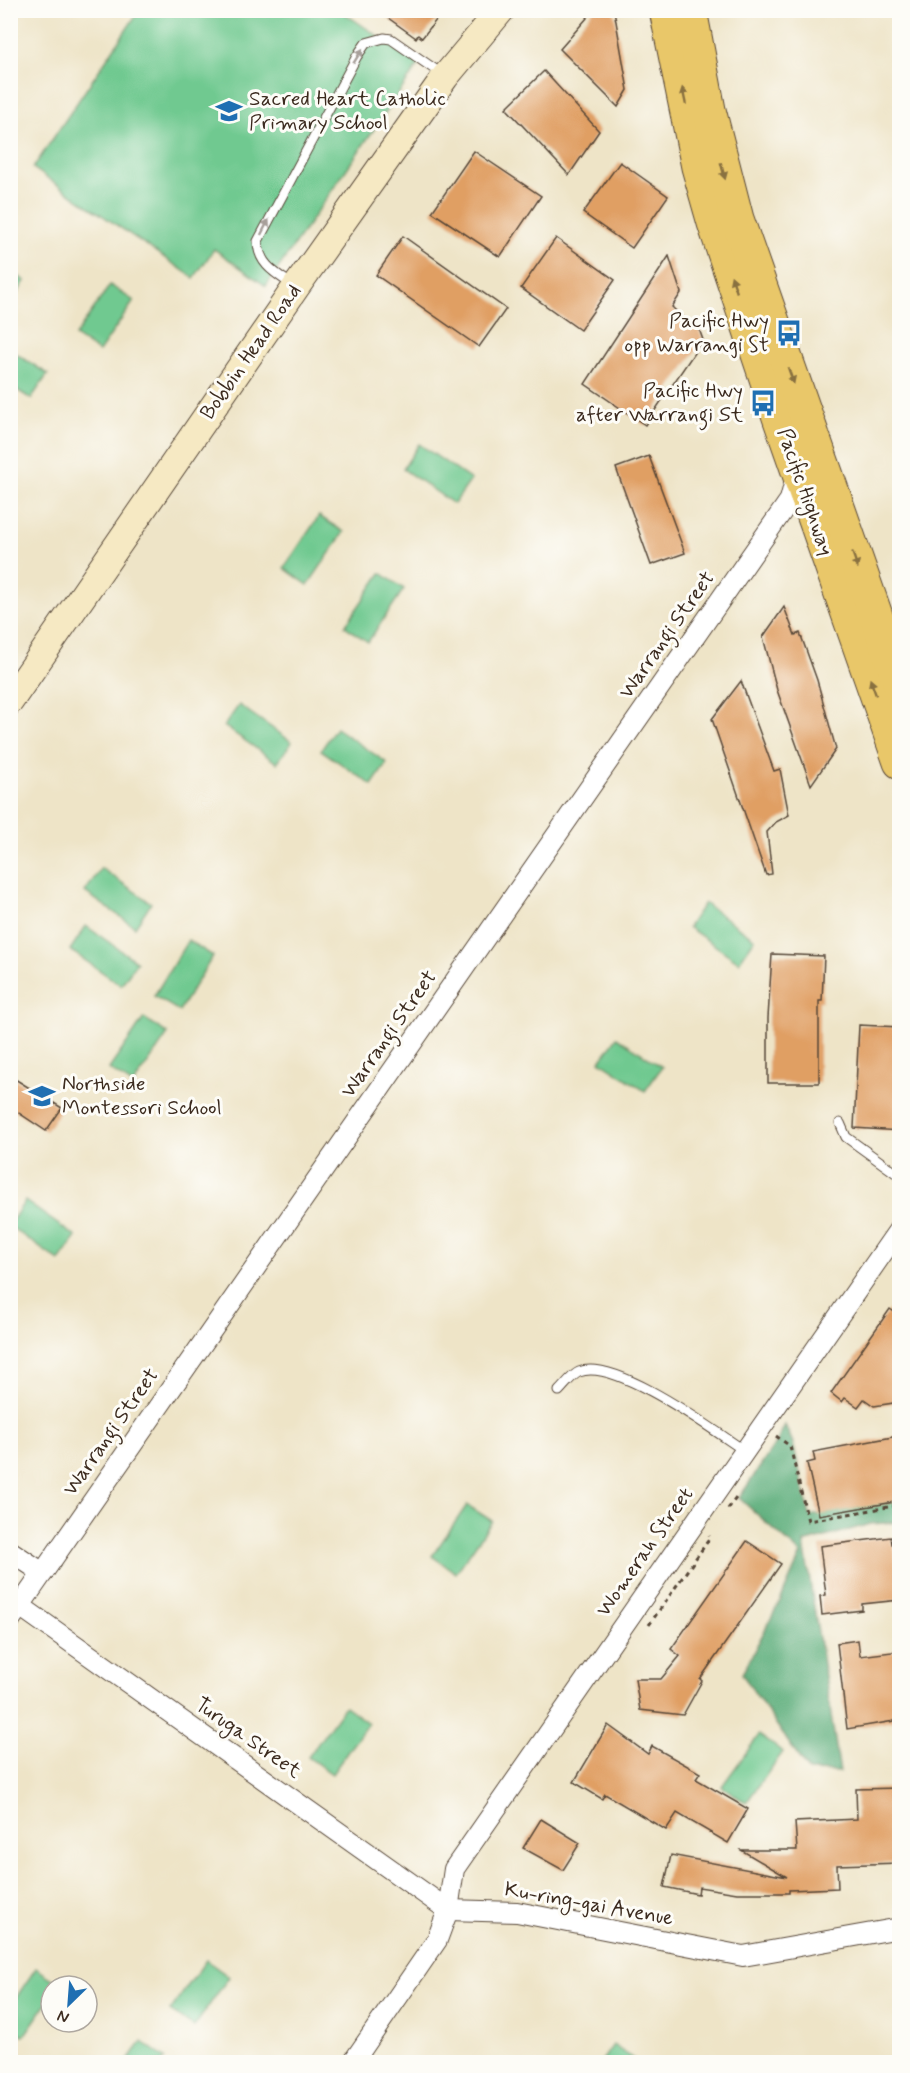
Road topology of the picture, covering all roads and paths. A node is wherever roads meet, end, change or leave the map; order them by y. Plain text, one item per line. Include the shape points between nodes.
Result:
1 (501, 10) edge
2 (666, 10) edge
3 (690, 10) edge
4 (445, 77) junction
5 (296, 287) junction
6 (798, 471) junction
7 (900, 684) edge
8 (10, 701) edge
9 (900, 762) edge
10 (840, 1123) dead end
11 (900, 1176) edge
12 (900, 1228) edge
13 (559, 1391) dead end
14 (771, 1433) dead end
15 (745, 1451) junction
16 (900, 1505) edge
17 (10, 1551) edge
18 (43, 1573) junction
19 (15, 1613) edge
20 (448, 1910) junction
21 (900, 1928) edge
22 (353, 2062) edge

1 - 4 main road, Bobbin Head Road
6 -> 2 highway, Pacific Highway via 714,224 698,167
3 -> 7 highway, Pacific Highway via 711,121 737,219
4 - 5 main road, Bobbin Head Road
5 -> 4 lane via 268,267 258,251 258,241 357,56 366,44 391,39
5 - 8 main road, Bobbin Head Road
9 -> 6 highway, Pacific Highway
6 - 18 street, Warrangi Street via 790,500
10 - 11 lane via 846,1137
12 - 15 street, Womerah Street
13 - 15 lane via 578,1372 606,1371 639,1384
14 - 16 path via 790,1446 808,1521
15 - 20 street, Womerah Street via 454,1869
17 - 18 street
18 - 19 street, Warrangi Street
19 - 20 street, Turuga Street
20 - 21 street, Ku-ring-gai Avenue via 517,1912 743,1956
20 - 22 street via 437,1940

